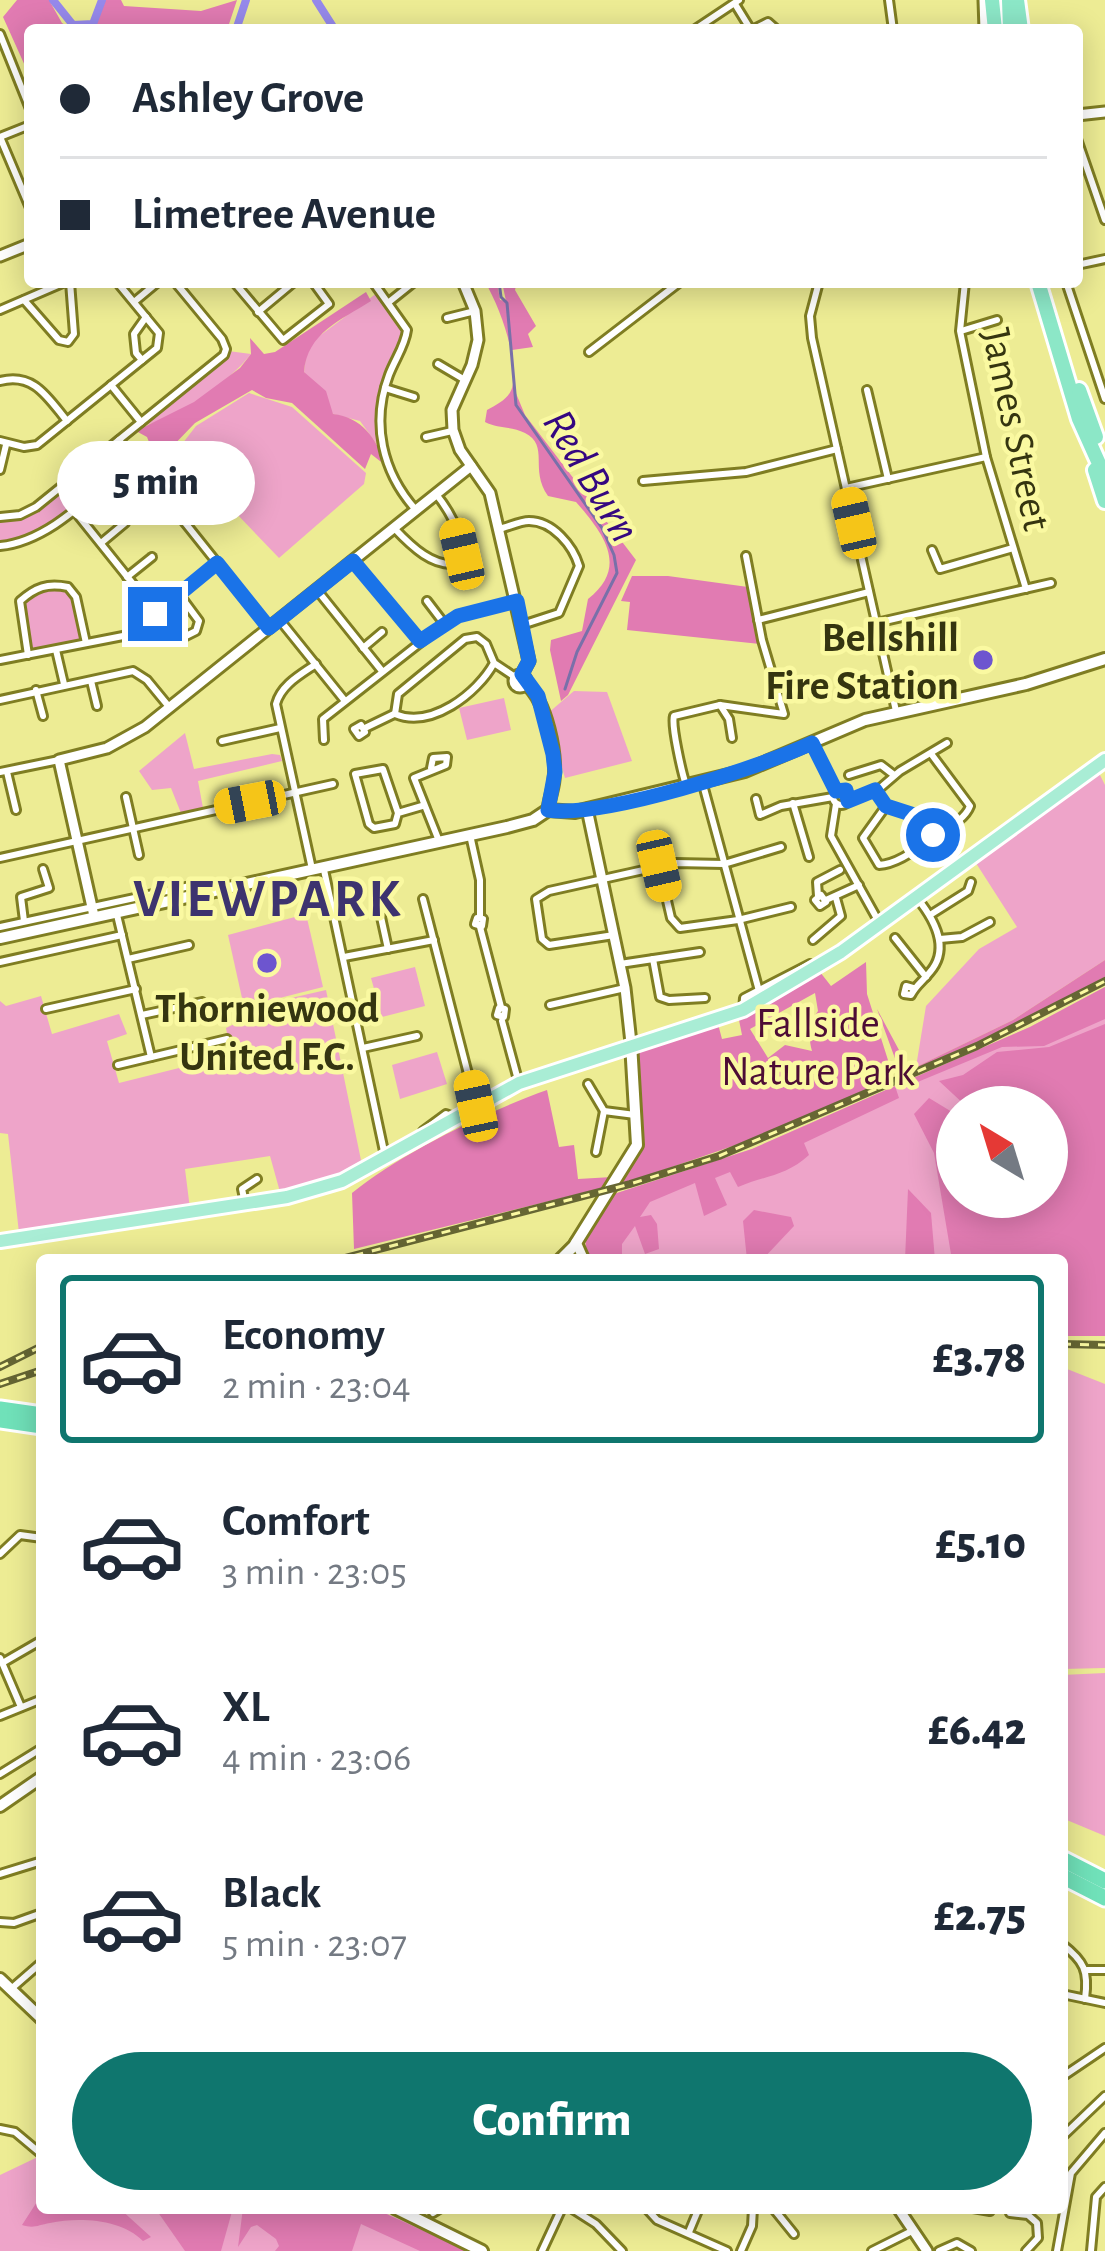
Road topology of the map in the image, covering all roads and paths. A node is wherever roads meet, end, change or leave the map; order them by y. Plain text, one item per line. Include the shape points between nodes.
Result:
1 (737, 2) edge
2 (703, 24) edge
3 (0, 34) edge
4 (24, 85) edge
5 (0, 137) edge
6 (1083, 156) edge
7 (24, 194) edge
8 (1105, 220) edge
9 (42, 288) edge
10 (68, 288) edge
11 (122, 288) edge
12 (151, 288) edge
13 (180, 288) edge
14 (238, 288) edge
15 (287, 288) edge
16 (318, 288) edge
17 (378, 288) edge
18 (406, 288) edge
19 (465, 288) edge
20 (672, 288) edge
21 (817, 288) edge
22 (964, 288) edge
23 (1044, 288) edge
24 (1068, 288) edge
25 (23, 300) junction
26 (134, 302) junction
27 (389, 302) junction
28 (0, 310) edge
29 (475, 311) junction
30 (258, 312) junction
31 (146, 317) junction
32 (447, 318) dead end
33 (997, 320) dead end
34 (960, 332) junction
35 (590, 352) dead end
36 (142, 360) junction
37 (438, 364) dead end
38 (465, 380) junction
39 (0, 381) edge
40 (111, 385) junction
41 (385, 388) junction
42 (867, 390) dead end
43 (414, 397) dead end
44 (1105, 399) edge
45 (1083, 414) junction
46 (67, 422) junction
47 (141, 422) junction
48 (453, 430) junction
49 (426, 437) dead end
50 (118, 440) junction
51 (3, 442) edge
52 (1105, 443) edge
53 (837, 449) junction
54 (986, 457) junction
55 (134, 460) junction
56 (1105, 460) edge
57 (471, 466) junction
58 (0, 470) edge
59 (1105, 477) edge
60 (888, 479) junction
61 (643, 481) dead end
62 (846, 488) junction
63 (436, 494) junction
64 (1105, 501) edge
65 (73, 508) junction
66 (416, 510) junction
67 (0, 517) edge
68 (125, 524) dead end
69 (394, 528) junction
70 (500, 529) junction
71 (100, 543) junction
72 (0, 546) edge
73 (1013, 548) junction
74 (932, 550) dead end
75 (746, 556) dead end
76 (152, 557) dead end
77 (353, 561) junction
78 (217, 563) junction
79 (127, 577) junction
80 (1051, 583) dead end
81 (1026, 589) junction
82 (317, 590) junction
83 (869, 592) junction
84 (179, 594) junction
85 (517, 601) junction
86 (427, 602) dead end
87 (155, 614) junction
88 (280, 620) junction
89 (758, 620) junction
90 (876, 623) junction
91 (445, 624) junction
92 (522, 625) junction
93 (269, 628) junction
94 (382, 632) dead end
95 (420, 641) junction
96 (86, 643) junction
97 (363, 648) junction
98 (56, 650) junction
99 (28, 655) junction
100 (1105, 659) edge
101 (0, 660) edge
102 (316, 664) junction
103 (494, 664) junction
104 (383, 672) junction
105 (521, 678) junction
106 (91, 679) junction
107 (64, 684) junction
108 (37, 690) junction
109 (0, 700) edge
110 (345, 701) junction
111 (720, 705) junction
112 (97, 706) dead end
113 (170, 708) junction
114 (897, 713) junction
115 (395, 714) junction
116 (43, 716) dead end
117 (280, 728) junction
118 (365, 728) dead end
119 (732, 738) dead end
120 (325, 740) dead end
121 (222, 741) dead end
122 (812, 743) junction
123 (947, 743) dead end
124 (932, 754) junction
125 (59, 760) junction
126 (1105, 760) edge
127 (431, 768) dead end
128 (4, 771) edge
129 (849, 775) dead end
130 (894, 776) junction
131 (702, 782) junction
132 (333, 784) dead end
133 (686, 785) junction
134 (871, 791) junction
135 (296, 793) junction
136 (838, 795) junction
137 (126, 797) dead end
138 (756, 799) dead end
139 (847, 802) junction
140 (794, 803) junction
141 (422, 806) junction
142 (886, 806) junction
143 (587, 809) junction
144 (16, 810) dead end
145 (548, 810) junction
146 (398, 813) junction
147 (832, 824) junction
148 (134, 827) junction
149 (470, 835) junction
150 (933, 835) junction
151 (77, 842) junction
152 (439, 842) junction
153 (782, 847) dead end
154 (139, 855) dead end
155 (809, 857) dead end
156 (0, 858) edge
157 (724, 864) junction
158 (659, 866) junction
159 (318, 867) junction
160 (43, 869) dead end
161 (840, 870) dead end
162 (602, 878) junction
163 (859, 885) junction
164 (190, 886) dead end
165 (977, 896) dead end
166 (836, 898) junction
167 (917, 898) junction
168 (423, 899) dead end
169 (791, 907) dead end
170 (379, 908) dead end
171 (93, 911) junction
172 (116, 911) junction
173 (930, 915) junction
174 (738, 920) junction
175 (23, 921) junction
176 (983, 922) dead end
177 (880, 924) junction
178 (0, 927) edge
179 (122, 934) junction
180 (614, 934) junction
181 (0, 938) edge
182 (940, 939) junction
183 (434, 940) junction
184 (813, 940) dead end
185 (189, 945) dead end
186 (388, 949) junction
187 (889, 951) dead end
188 (700, 952) dead end
189 (344, 957) junction
190 (128, 959) junction
191 (653, 959) junction
192 (0, 962) edge
193 (814, 962) dead end
194 (620, 964) junction
195 (926, 976) junction
196 (625, 988) junction
197 (913, 988) dead end
198 (136, 989) junction
199 (759, 991) junction
200 (705, 998) dead end
201 (202, 1002) dead end
202 (550, 1005) dead end
203 (501, 1007) dead end
204 (46, 1009) dead end
205 (742, 1010) junction
206 (142, 1015) junction
207 (502, 1021) dead end
208 (417, 1036) dead end
209 (226, 1039) dead end
210 (632, 1043) junction
211 (363, 1048) junction
212 (151, 1057) junction
213 (118, 1065) dead end
214 (519, 1083) junction
215 (588, 1084) dead end
216 (476, 1106) junction
217 (604, 1111) junction
218 (638, 1114) junction
219 (596, 1152) dead end
220 (386, 1157) junction
221 (250, 1179) dead end
222 (245, 1204) junction
223 (0, 1241) edge
224 (576, 1242) junction
225 (565, 1254) edge
226 (581, 1254) edge
227 (0, 1409) edge
228 (36, 1413) edge
229 (0, 1420) edge
230 (36, 1425) edge
231 (36, 1537) edge
232 (0, 1554) edge
233 (36, 1643) edge
234 (1, 1661) edge
235 (36, 1702) edge
236 (21, 1707) junction
237 (0, 1716) edge
238 (36, 1752) edge
239 (0, 1774) edge
240 (36, 1780) edge
241 (0, 1806) edge
242 (1068, 1862) edge
243 (36, 1863) edge
244 (0, 1874) edge
245 (1068, 1877) edge
246 (1105, 1881) edge
247 (1105, 1895) edge
248 (36, 1915) edge
249 (0, 1922) edge
250 (1068, 1948) edge
251 (36, 1967) edge
252 (1087, 1970) junction
253 (1105, 1970) edge
254 (0, 1978) edge
255 (11, 1989) junction
256 (1068, 1995) edge
257 (1085, 1999) junction
258 (1105, 2003) edge
259 (36, 2013) edge
260 (1105, 2048) edge
261 (1068, 2073) edge
262 (1105, 2096) edge
263 (0, 2129) edge
264 (1068, 2129) edge
265 (1105, 2133) edge
266 (36, 2150) edge
267 (1105, 2187) edge
268 (1068, 2190) edge
269 (409, 2214) edge
270 (563, 2214) edge
271 (577, 2214) edge
272 (652, 2214) edge
273 (696, 2214) edge
274 (752, 2214) edge
275 (777, 2214) edge
276 (905, 2214) edge
277 (1021, 2214) edge
278 (1064, 2214) edge
279 (914, 2232) junction
280 (688, 2234) junction
281 (794, 2234) dead end
282 (482, 2251) edge
283 (542, 2251) edge
284 (622, 2251) edge
285 (727, 2251) edge
286 (741, 2251) edge
287 (872, 2251) edge
288 (882, 2251) edge
289 (927, 2251) edge
290 (939, 2251) edge
291 (971, 2251) edge
292 (1026, 2251) edge
293 (1057, 2251) edge
294 (1091, 2251) edge

1 - 2 street
3 - 4 street
5 - 7 street
6 - 8 street
9 - 25 street
10 - 25 street via 74,334 67,342
11 - 26 street
12 - 26 street
13 - 47 street via 224,344 224,355
14 - 30 street
15 - 30 street
16 - 30 street via 329,304 287,339
17 - 27 street
18 - 27 street
19 - 29 street
20 - 35 street
21 - 53 street via 812,338
22 - 34 street, James Street
23 - 45 highway
24 - 44 street
25 - 28 street
26 - 31 street
27 - 41 street via 406,335
29 - 32 street
29 - 38 street via 478,340
31 - 36 street via 134,334
31 - 36 street via 160,342
33 - 34 street
34 - 54 street, James Street
36 - 40 street
37 - 38 street
38 - 48 street
39 - 46 street via 33,383
40 - 46 street
40 - 47 street
41 - 43 street
41 - 66 street via 380,424 388,471
42 - 60 street
45 - 52 highway
45 - 56 highway
45 - 59 highway
45 - 64 highway
46 - 51 street via 37,446
47 - 50 street
48 - 49 street
48 - 57 street
50 - 55 street
50 - 67 street via 36,507
51 - 58 street
53 - 61 street via 746,472
53 - 62 street
54 - 60 street
54 - 73 street, James Street
55 - 65 street
55 - 78 street
57 - 63 street
57 - 70 street
60 - 62 street
62 - 83 street
63 - 66 street
63 - 69 street via 453,517 457,566 432,559
65 - 71 street
65 - 72 street via 23,542
66 - 69 street
68 - 71 street
69 - 77 street
70 - 85 street
70 - 92 street via 530,521 551,528 579,566 559,613
71 - 79 street
73 - 74 street via 940,568
73 - 81 street, James Street
75 - 89 street
76 - 79 street
77 - 82 street
77 - 95 street
78 - 84 street
78 - 93 street
79 - 87 street
80 - 81 street
81 - 90 street
82 - 88 street
82 - 97 street
83 - 89 street
83 - 90 street
84 - 87 street
84 - 87 street via 199,621 196,631 178,640
85 - 91 street
85 - 92 street
86 - 91 street
87 - 96 street via 123,636
88 - 93 street
88 - 102 street
89 - 111 street via 784,714
90 - 114 street
91 - 95 street
92 - 105 street via 529,661
93 - 113 street
94 - 97 street
95 - 104 street
96 - 98 street
96 - 99 street via 76,597 52,584 20,601
97 - 104 street
98 - 99 street
98 - 107 street
99 - 101 street
100 - 114 main road
102 - 110 street
102 - 117 street via 278,694
103 - 105 street
103 - 115 street via 440,712
103 - 115 street via 477,637 465,639 398,694
104 - 110 street
105 - 145 street via 538,696 553,754
106 - 107 street
106 - 112 street
106 - 113 street via 133,671
107 - 108 street
108 - 109 street
108 - 116 street
110 - 120 street via 321,722
111 - 119 street
111 - 133 street via 674,716
113 - 125 street via 126,740
114 - 122 main road
115 - 118 street
117 - 121 street
117 - 135 street
122 - 131 main road
122 - 136 street
123 - 124 street
124 - 130 street
124 - 150 street via 970,810
125 - 128 street
125 - 151 street
126 - 167 main road
127 - 141 street via 414,778
128 - 144 street
129 - 130 street via 881,765
130 - 134 street
131 - 133 main road
131 - 157 street
132 - 135 street
133 - 143 main road
134 - 136 street
134 - 139 street
134 - 142 street
135 - 148 street
135 - 159 street
136 - 139 street
136 - 140 street
136 - 147 street
137 - 148 street
138 - 140 street via 760,815
139 - 147 street
140 - 155 street
141 - 146 street
141 - 152 street
142 - 150 street via 917,816
142 - 150 street via 863,838 879,865
143 - 145 main road
143 - 162 street
145 - 149 main road
146 - 146 street via 383,769 355,774 371,827 395,824
147 - 163 street
148 - 151 street
148 - 154 street
149 - 152 main road
149 - 203 street via 481,880 480,927
151 - 156 street
151 - 171 street
152 - 159 main road
153 - 157 street
157 - 158 street
157 - 174 street
158 - 162 street
158 - 174 street via 680,928
159 - 172 main road
159 - 189 street
160 - 175 street via 49,888 21,898
161 - 166 street via 817,882 822,898
162 - 180 street
162 - 180 street via 538,895 542,939 555,947
163 - 166 street
163 - 177 street
164 - 171 street
165 - 173 street via 969,886
166 - 184 street via 841,916
167 - 173 street
167 - 177 main road
168 - 183 street
169 - 174 street
170 - 186 street
171 - 172 main road
171 - 175 street
171 - 181 main road
172 - 179 street
173 - 182 street
174 - 199 street
175 - 178 street
176 - 182 street
177 - 205 main road
179 - 190 street
179 - 192 street
180 - 194 street
182 - 195 street
183 - 186 street
183 - 216 street
185 - 190 street
186 - 189 street
187 - 195 street via 897,943
188 - 191 street
189 - 211 street
190 - 198 street
191 - 194 street
191 - 200 street via 660,997
193 - 199 street
194 - 196 street
195 - 197 street
196 - 202 street
196 - 210 street
198 - 204 street
198 - 206 street
199 - 205 street via 743,998
201 - 206 street
205 - 210 main road
206 - 212 street
207 - 214 street
208 - 211 street
209 - 212 street
210 - 214 main road
210 - 218 main road
211 - 220 street
212 - 213 street
214 - 216 main road
215 - 217 street
216 - 220 main road
217 - 218 street
217 - 219 street
218 - 224 main road via 637,1145
220 - 222 main road via 342,1181
221 - 222 street
222 - 223 main road
224 - 225 main road
224 - 226 street
227 - 228 highway
229 - 230 highway
231 - 232 street via 13,1534
233 - 234 street
234 - 236 street
235 - 236 street
236 - 237 street
238 - 239 street
240 - 241 main road
242 - 246 highway
243 - 244 street
245 - 247 highway
248 - 249 street
250 - 252 street
251 - 255 street
252 - 253 street
252 - 257 street
254 - 255 main road
255 - 259 main road
256 - 257 street
257 - 258 street
260 - 261 street
262 - 264 street
263 - 266 street
265 - 268 street via 1071,2173
267 - 294 street via 1096,2198
269 - 282 main road
270 - 283 street
271 - 284 street
272 - 280 street
273 - 280 street
274 - 286 street
275 - 281 street
276 - 279 street
277 - 292 street via 1040,2230
278 - 293 street
279 - 287 street
279 - 288 street
279 - 289 street
280 - 285 street
290 - 291 street via 957,2243

